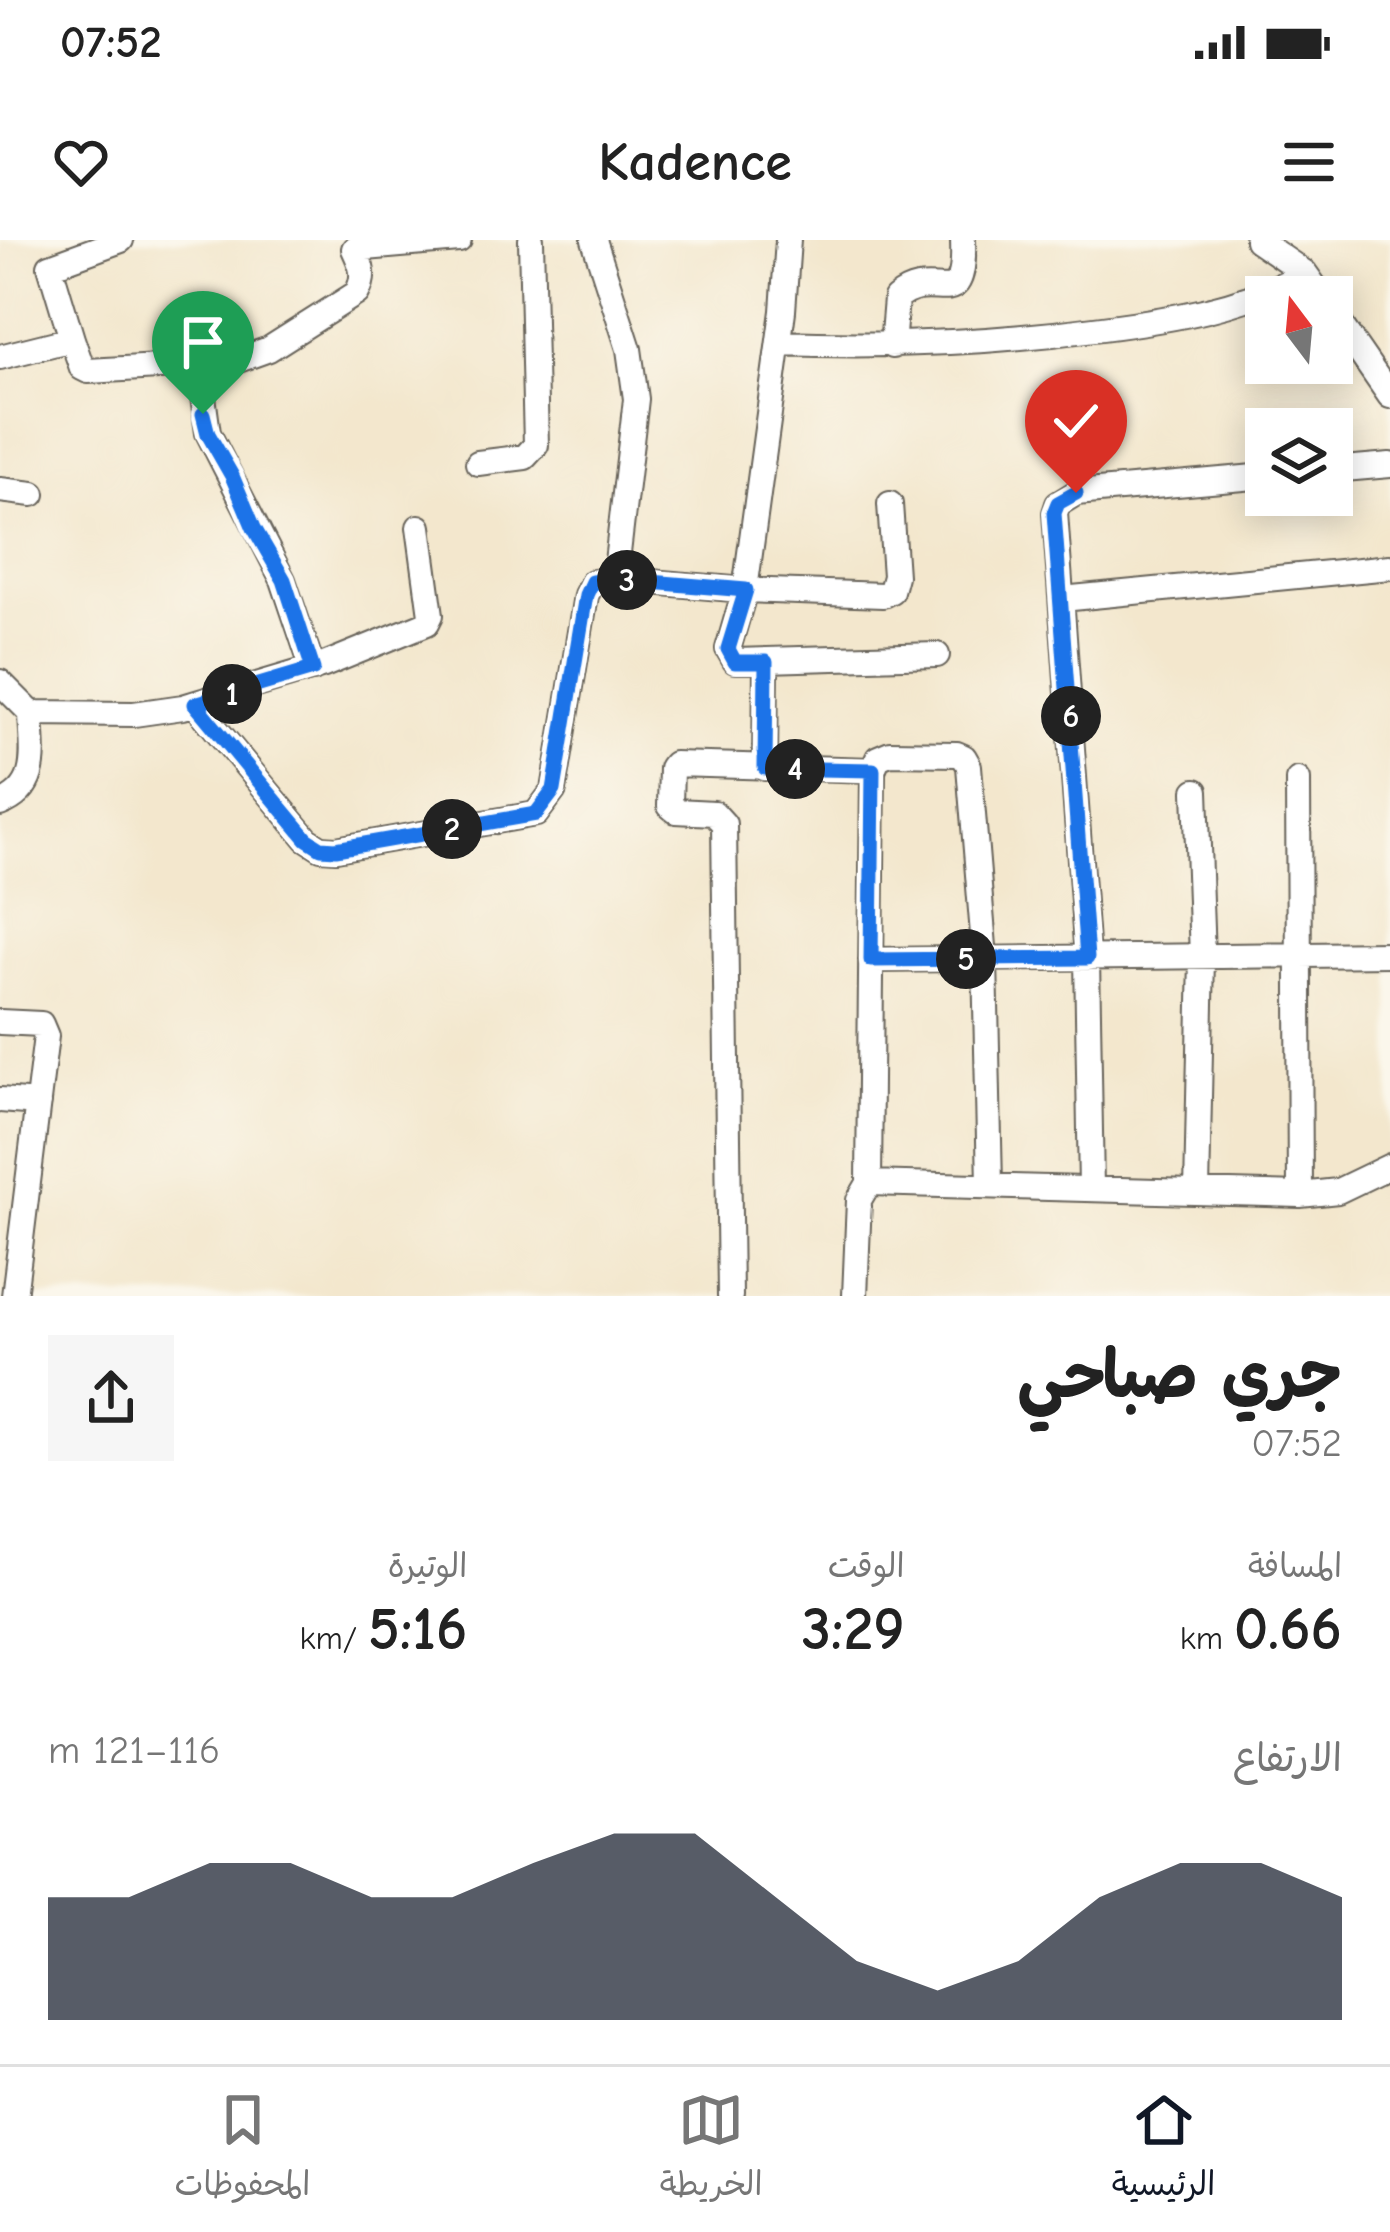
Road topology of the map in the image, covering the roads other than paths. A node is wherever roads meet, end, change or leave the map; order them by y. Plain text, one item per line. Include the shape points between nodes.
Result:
1 (121, 240) edge
2 (459, 240) edge
3 (531, 240) edge
4 (594, 240) edge
5 (788, 240) edge
6 (963, 240) edge
7 (1257, 240) edge
8 (349, 244) edge
9 (1305, 272) junction
10 (1308, 276) edge
11 (72, 339) junction
12 (1353, 342) edge
13 (779, 343) junction
14 (892, 346) junction
15 (0, 357) edge
16 (199, 367) junction
17 (1390, 396) edge
18 (478, 463) dead end
19 (1390, 465) edge
20 (1353, 468) edge
21 (1245, 478) edge
22 (0, 490) edge
23 (33, 494) dead end
24 (890, 504) dead end
25 (419, 526) dead end
26 (1390, 567) edge
27 (615, 579) junction
28 (746, 590) junction
29 (1062, 599) junction
30 (937, 655) dead end
31 (766, 662) junction
32 (313, 669) junction
33 (0, 682) edge
34 (195, 704) junction
35 (31, 713) junction
36 (765, 768) junction
37 (873, 770) junction
38 (1298, 780) dead end
39 (1196, 791) dead end
40 (0, 804) edge
41 (1390, 954) edge
42 (1297, 956) junction
43 (1202, 957) junction
44 (1087, 958) junction
45 (985, 959) junction
46 (871, 960) junction
47 (0, 1022) edge
48 (0, 1100) edge
49 (38, 1102) junction
50 (1390, 1166) edge
51 (869, 1183) junction
52 (990, 1185) junction
53 (1091, 1188) junction
54 (1197, 1192) junction
55 (1300, 1195) junction
56 (14, 1296) edge
57 (730, 1296) edge
58 (855, 1296) edge

1 - 11 street via 50,266
2 - 8 street
3 - 18 street via 536,445 525,457
4 - 27 street via 629,349 636,399
5 - 13 street
6 - 14 street via 960,282 896,299
7 - 9 street
8 - 16 street via 363,268 357,293 269,349
9 - 10 street
9 - 14 street via 1245,302 1149,322
11 - 15 street
11 - 16 street via 88,371
12 - 17 street
13 - 14 street
13 - 28 street
16 - 32 street via 208,434 284,580
19 - 20 street
21 - 29 street via 1066,497 1054,513
22 - 23 street
24 - 28 street via 895,576 883,596
25 - 32 street via 428,623
26 - 29 street
27 - 28 street
27 - 34 street via 598,579 586,595 554,790 536,814 321,848
28 - 31 street via 729,654 735,662
29 - 44 street
30 - 31 street
31 - 36 street
32 - 34 street
33 - 35 street
34 - 35 street via 134,714
35 - 40 street via 29,780
36 - 37 street
36 - 57 street via 671,768 673,809 714,813 724,824
37 - 45 street via 890,752 957,754 967,762
37 - 46 street
38 - 42 street
39 - 43 street
41 - 42 street
42 - 43 street
42 - 55 street
43 - 44 street
43 - 54 street
44 - 45 street
44 - 53 street
45 - 46 street
45 - 52 street
46 - 51 street
47 - 49 street via 44,1028
48 - 49 street
49 - 56 street
50 - 55 street via 1337,1191
51 - 52 street
51 - 58 street via 859,1200
52 - 53 street
53 - 54 street
54 - 55 street

